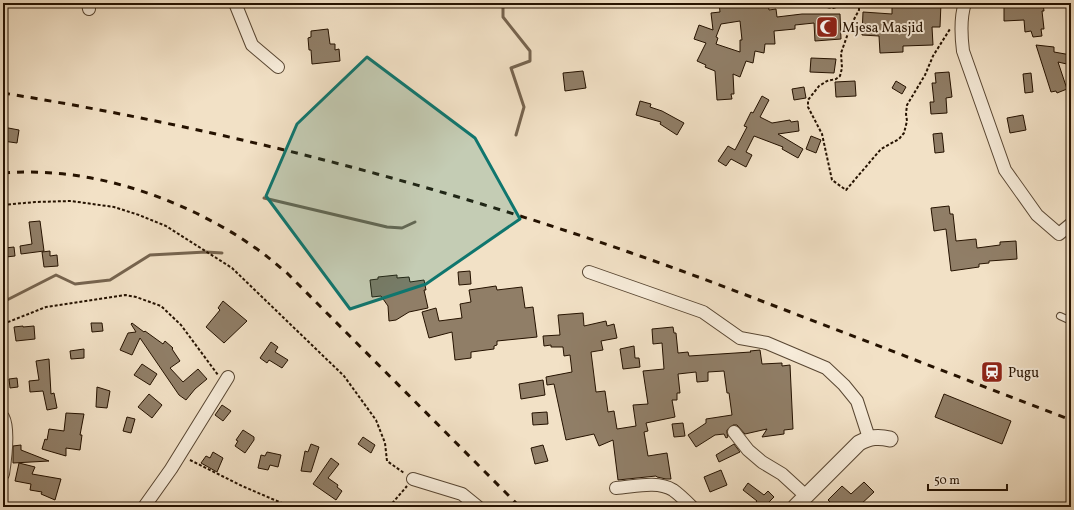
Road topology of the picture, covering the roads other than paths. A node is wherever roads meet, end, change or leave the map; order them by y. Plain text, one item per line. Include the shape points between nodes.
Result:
1 (235, 3) edge
2 (965, 3) edge
3 (278, 68) dead end
4 (1071, 224) edge
5 (589, 272) dead end
6 (1060, 316) dead end
7 (1071, 320) edge
8 (226, 380) road end
9 (3, 417) edge
10 (734, 432) dead end
11 (869, 438) junction
12 (890, 439) dead end
13 (3, 474) edge
14 (413, 479) road end
15 (616, 488) dead end
16 (806, 496) junction
17 (144, 507) edge
18 (478, 507) edge
19 (692, 507) edge
20 (795, 507) edge

1 - 3 street via 252,45
2 - 4 street via 961,36 963,51 1005,170 1037,215 1059,234
5 - 11 street via 703,312 740,338 766,343 826,368 844,384 857,401
6 - 7 lane
8 - 17 street via 180,455
9 - 13 street via 6,425 6,456
10 - 16 street via 748,450 782,474
11 - 12 street
11 - 16 street via 858,442
14 - 18 street via 462,494
15 - 19 street via 664,486
16 - 20 street

